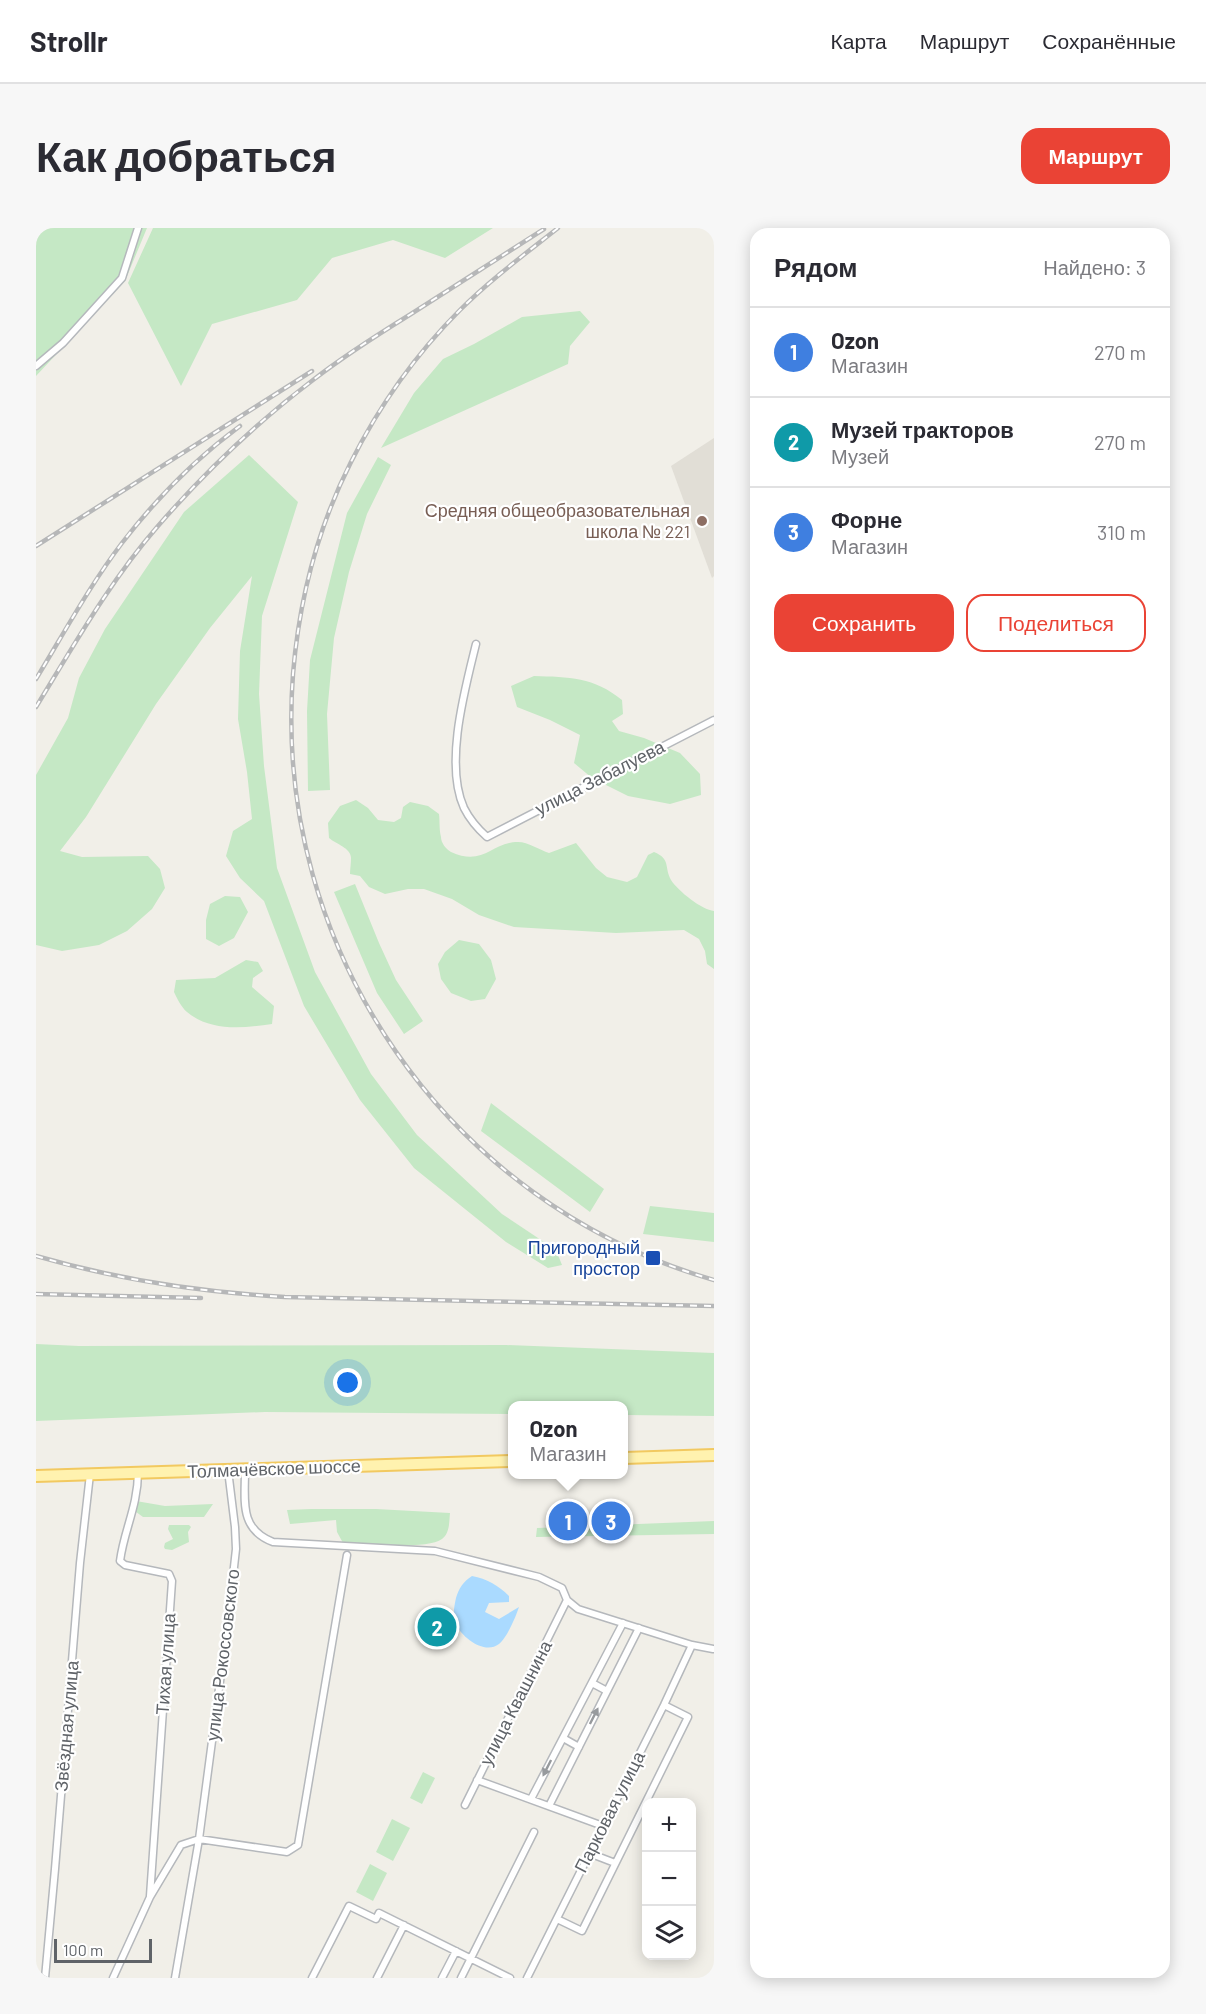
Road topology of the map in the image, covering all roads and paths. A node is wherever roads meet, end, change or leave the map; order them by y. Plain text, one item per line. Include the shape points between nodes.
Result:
1 (138, 228) edge
2 (36, 366) edge
3 (476, 644) dead end
4 (714, 720) edge
5 (714, 1455) edge
6 (628, 1458) edge
7 (508, 1461) edge
8 (228, 1470) junction
9 (245, 1470) junction
10 (138, 1472) junction
11 (90, 1474) junction
12 (36, 1476) edge
13 (347, 1555) dead end
14 (567, 1600) junction
15 (622, 1623) junction
16 (639, 1628) junction
17 (692, 1645) junction
18 (713, 1649) edge
19 (592, 1683) junction
20 (607, 1691) junction
21 (664, 1705) junction
22 (563, 1738) junction
23 (579, 1747) junction
24 (477, 1780) junction
25 (531, 1800) junction
26 (465, 1805) dead end
27 (549, 1806) junction
28 (603, 1826) junction
29 (534, 1832) dead end
30 (199, 1839) junction
31 (589, 1853) junction
32 (615, 1863) junction
33 (150, 1897) junction
34 (557, 1919) junction
35 (404, 1925) junction
36 (456, 1951) junction
37 (471, 1958) junction
38 (45, 1978) edge
39 (113, 1978) edge
40 (175, 1978) edge
41 (312, 1978) edge
42 (377, 1978) edge
43 (442, 1978) edge
44 (461, 1978) edge
45 (510, 1978) edge
46 (527, 1978) edge

1 - 2 street via 122,278 63,343
3 - 4 street, улица Забалуева via 456,753 464,807 487,837
5 - 6 main road
7 - 9 main road, Толмачёвское шоссе
8 - 9 main road, Толмачёвское шоссе
8 - 10 main road, Толмачёвское шоссе
8 - 30 street, улица Рокоссовского via 236,1549
9 - 14 street via 245,1511 250,1525 261,1537 273,1542 435,1551 539,1577 562,1588
10 - 11 main road, Толмачёвское шоссе
10 - 33 street, Тихая улица via 132,1518 120,1561 169,1574 172,1581
11 - 12 main road, Толмачёвское шоссе
11 - 38 street, Звёздная улица
13 - 30 street via 298,1845 287,1852
14 - 15 street via 578,1609
14 - 24 street, улица Квашнина
15 - 16 street
15 - 19 street
16 - 17 street
16 - 20 street
17 - 18 street
17 - 21 street, Парковая улица
19 - 20 street
19 - 22 street
23 -> 20 street
21 - 28 street, Парковая улица
21 - 32 street via 688,1718
22 - 23 street
22 -> 25 street
23 - 27 street
24 - 25 street
24 - 26 street, улица Квашнина
25 - 27 street
27 - 28 street
28 - 31 street, Парковая улица
29 - 37 street
30 - 33 street via 181,1845
30 - 40 street, улица Рокоссовского
31 - 32 street
31 - 34 street, Парковая улица
32 - 34 street via 582,1932
33 - 39 street
34 - 46 street, Парковая улица
35 - 36 street
35 - 41 street via 379,1913 376,1919 349,1906
35 - 42 street
36 - 37 street
36 - 43 street
37 - 44 street
37 - 45 street

